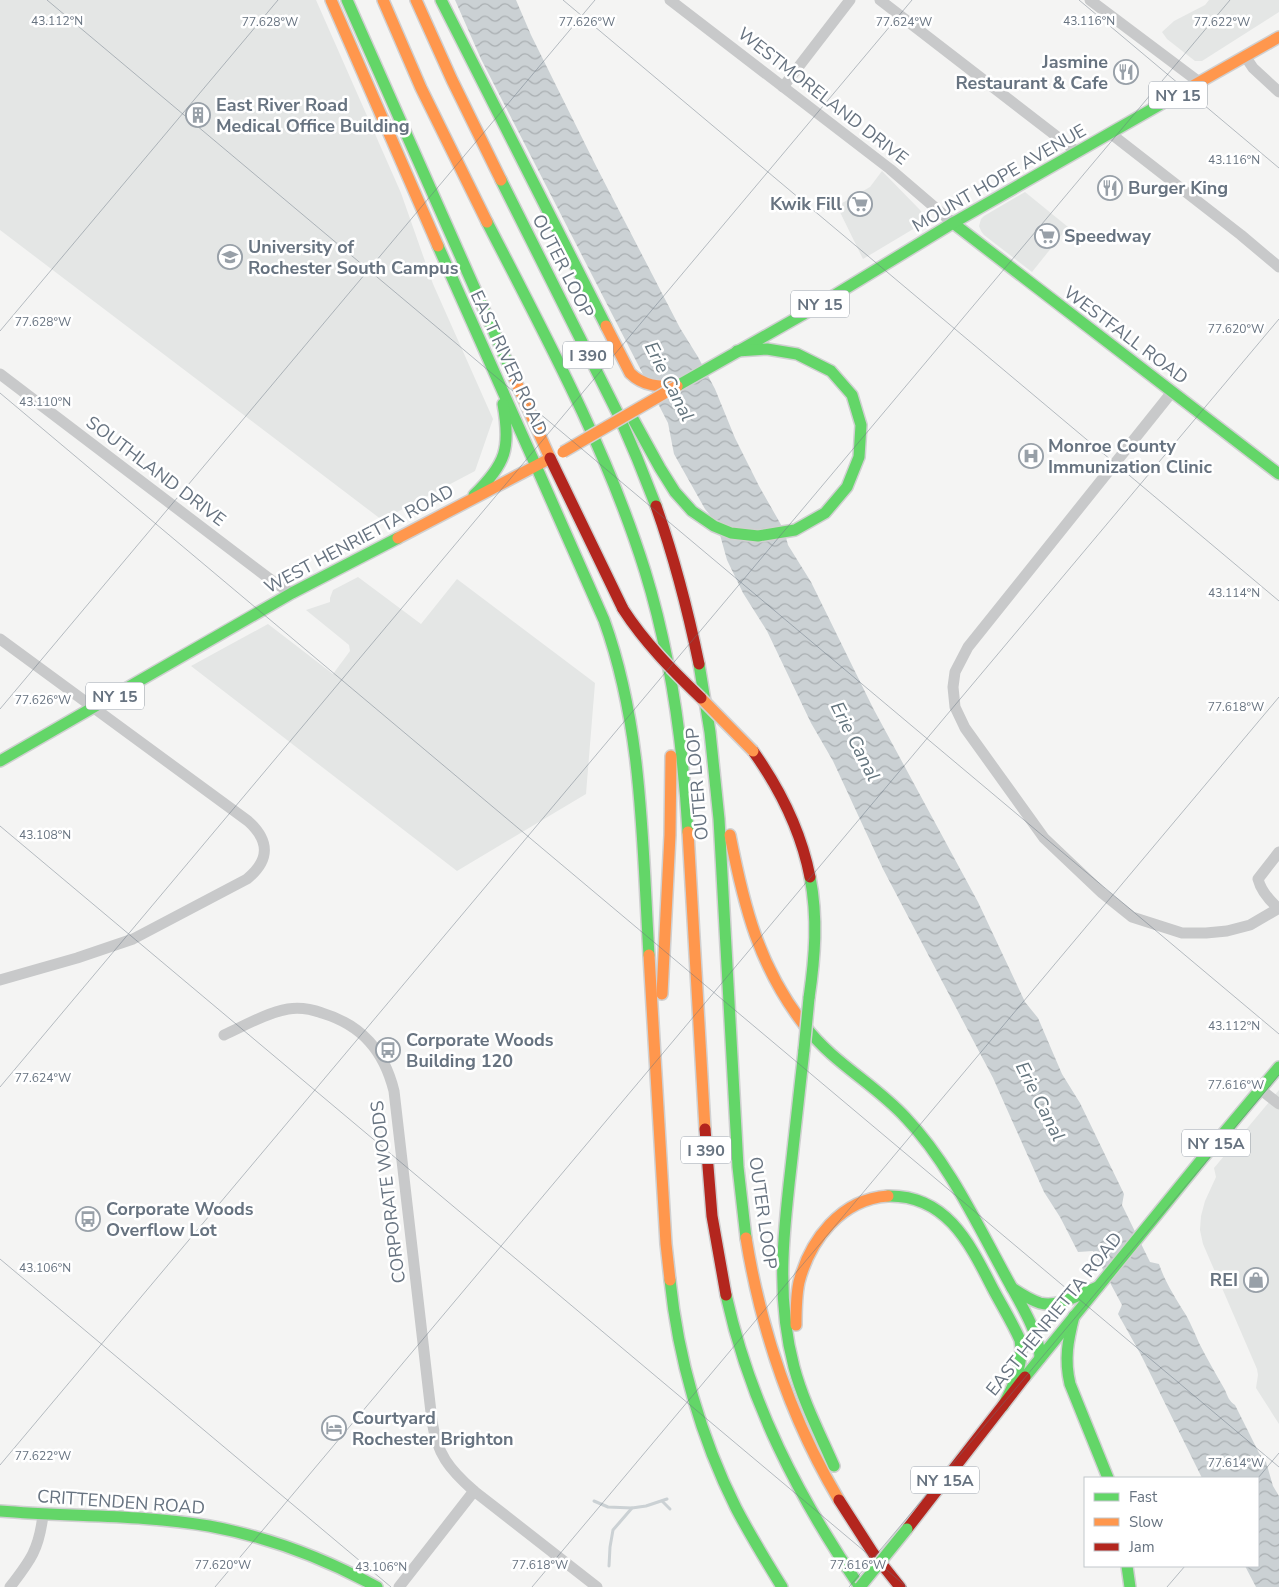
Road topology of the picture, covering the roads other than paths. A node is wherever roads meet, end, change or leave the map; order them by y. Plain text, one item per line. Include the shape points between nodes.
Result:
1 (331, 0) edge
2 (347, 0) edge
3 (377, 0) edge
4 (383, 0) edge
5 (416, 0) edge
6 (441, 0) edge
7 (670, 0) edge
8 (850, 0) edge
9 (880, 0) edge
10 (1090, 0) edge
11 (1279, 37) edge
12 (1245, 56) junction
13 (408, 59) junction
14 (1199, 82) junction
15 (783, 87) junction
16 (1279, 92) edge
17 (1110, 133) junction
18 (1077, 152) junction
19 (952, 223) junction
20 (543, 264) junction
21 (1279, 267) edge
22 (737, 351) junction
23 (0, 374) edge
24 (495, 374) junction
25 (677, 386) junction
26 (1172, 392) junction
27 (550, 458) junction
28 (536, 466) junction
29 (1279, 474) edge
30 (467, 501) junction
31 (292, 593) junction
32 (0, 639) edge
33 (671, 681) junction
34 (93, 708) junction
35 (710, 727) junction
36 (0, 761) edge
37 (1279, 852) edge
38 (1278, 908) edge
39 (0, 980) edge
40 (224, 1035) dead end
41 (1279, 1067) edge
42 (1261, 1090) junction
43 (1279, 1104) edge
44 (659, 1118) junction
45 (1098, 1287) junction
46 (1012, 1288) junction
47 (1074, 1316) junction
48 (1040, 1358) junction
49 (1003, 1406) junction
50 (816, 1424) junction
51 (838, 1472) dead end
52 (1108, 1477) edge
53 (474, 1491) junction
54 (850, 1496) dead end
55 (0, 1511) edge
56 (44, 1515) junction
57 (1126, 1567) edge
58 (10, 1587) edge
59 (377, 1587) edge
60 (399, 1587) edge
61 (597, 1587) edge
62 (782, 1587) edge
63 (860, 1587) edge
64 (900, 1587) edge
65 (908, 1587) edge
66 (1130, 1587) edge

1 - 24 main road, EAST RIVER ROAD
2 - 27 main road, EAST RIVER ROAD
3 - 13 main road
4 - 13 main road, OUTER LOOP / I 390
5 - 20 main road, OUTER LOOP / I 390 via 461,100
6 - 25 main road via 630,373 644,383
7 - 15 street, WESTMORELAND DRIVE
8 - 15 street
9 - 18 street
10 - 14 street
11 - 12 main road, MOUNT HOPE AVENUE / NY 15
12 - 14 main road, MOUNT HOPE AVENUE / NY 15
12 - 16 street
13 - 33 main road, OUTER LOOP / I 390 via 602,455 641,558
14 - 17 main road, MOUNT HOPE AVENUE / NY 15
15 - 19 street, WESTMORELAND DRIVE
17 - 18 main road, MOUNT HOPE AVENUE / NY 15
17 - 21 street
18 - 19 main road, MOUNT HOPE AVENUE / NY 15
19 - 22 main road, MOUNT HOPE AVENUE / NY 15
19 - 26 main road, WESTFALL ROAD
20 - 22 main road via 676,494 708,523 726,531 746,536 773,536 793,531 830,508 848,486 859,459 861,439 855,402 834,374 806,357 770,350
20 - 35 main road, OUTER LOOP / I 390 via 624,427 659,514 690,619
22 - 25 main road, WEST HENRIETTA ROAD / NY 15
23 - 31 street, SOUTHLAND DRIVE
24 - 28 main road, EAST RIVER ROAD
24 - 30 main road via 506,420 506,452 495,474
25 - 27 main road, WEST HENRIETTA ROAD / NY 15, bridge
26 - 29 main road, WESTFALL ROAD
26 - 38 street via 968,647 955,672 955,707 966,728 1044,838 1132,917 1182,933 1206,934 1250,925
27 - 28 main road, WEST HENRIETTA ROAD / NY 15
27 - 50 main road, EAST RIVER ROAD, bridge via 623,609 657,656 753,751 782,798 808,869 815,945 783,1235 782,1290 794,1368
28 - 30 main road, WEST HENRIETTA ROAD / NY 15
28 - 44 main road, EAST RIVER ROAD via 606,626 630,713 639,785
30 - 31 main road, WEST HENRIETTA ROAD / NY 15
31 - 34 main road, WEST HENRIETTA ROAD / NY 15
32 - 34 street
33 - 44 main road via 671,805
33 - 63 main road, OUTER LOOP / I 390 via 687,808 708,1174 723,1284 745,1365 774,1443 813,1517
34 - 36 main road, WEST HENRIETTA ROAD / NY 15
34 - 39 street via 248,821 262,838 263,861 247,879 133,939
35 - 46 main road via 740,885 769,972 793,1011 822,1046 889,1101 922,1136 952,1180
35 - 64 main road, OUTER LOOP / I 390 via 719,819 738,1167 754,1284 776,1363 810,1447 845,1511
37 - 38 street via 1258,879
40 - 53 street, CORPORATE WOODS via 274,1013 314,1010 354,1028 367,1038 384,1062 394,1091 433,1432 448,1467
41 - 42 main road, EAST HENRIETTA ROAD / NY 15A
42 - 43 street
42 - 45 main road, EAST HENRIETTA ROAD / NY 15A
44 - 62 main road via 669,1281 685,1372 728,1492
45 - 46 main road via 1044,1304
45 - 47 main road, EAST HENRIETTA ROAD / NY 15A
46 - 48 main road via 1038,1340
47 - 48 main road, EAST HENRIETTA ROAD / NY 15A
47 - 52 main road via 1067,1345 1067,1372
48 - 49 main road, EAST HENRIETTA ROAD / NY 15A
49 - 50 main road via 1019,1370 1021,1345 981,1264 960,1232 939,1211 916,1200 889,1196 862,1202 838,1215 819,1238 801,1277 796,1307 797,1348
49 - 63 main road, EAST HENRIETTA ROAD / NY 15A, bridge
50 - 51 main road
53 - 60 street
53 - 61 street, CORPORATE WOODS
54 - 65 main road
55 - 56 main road, CRITTENDEN ROAD
56 - 58 street via 35,1551
56 - 59 main road, CRITTENDEN ROAD via 156,1519 239,1532 320,1558
57 - 66 main road

